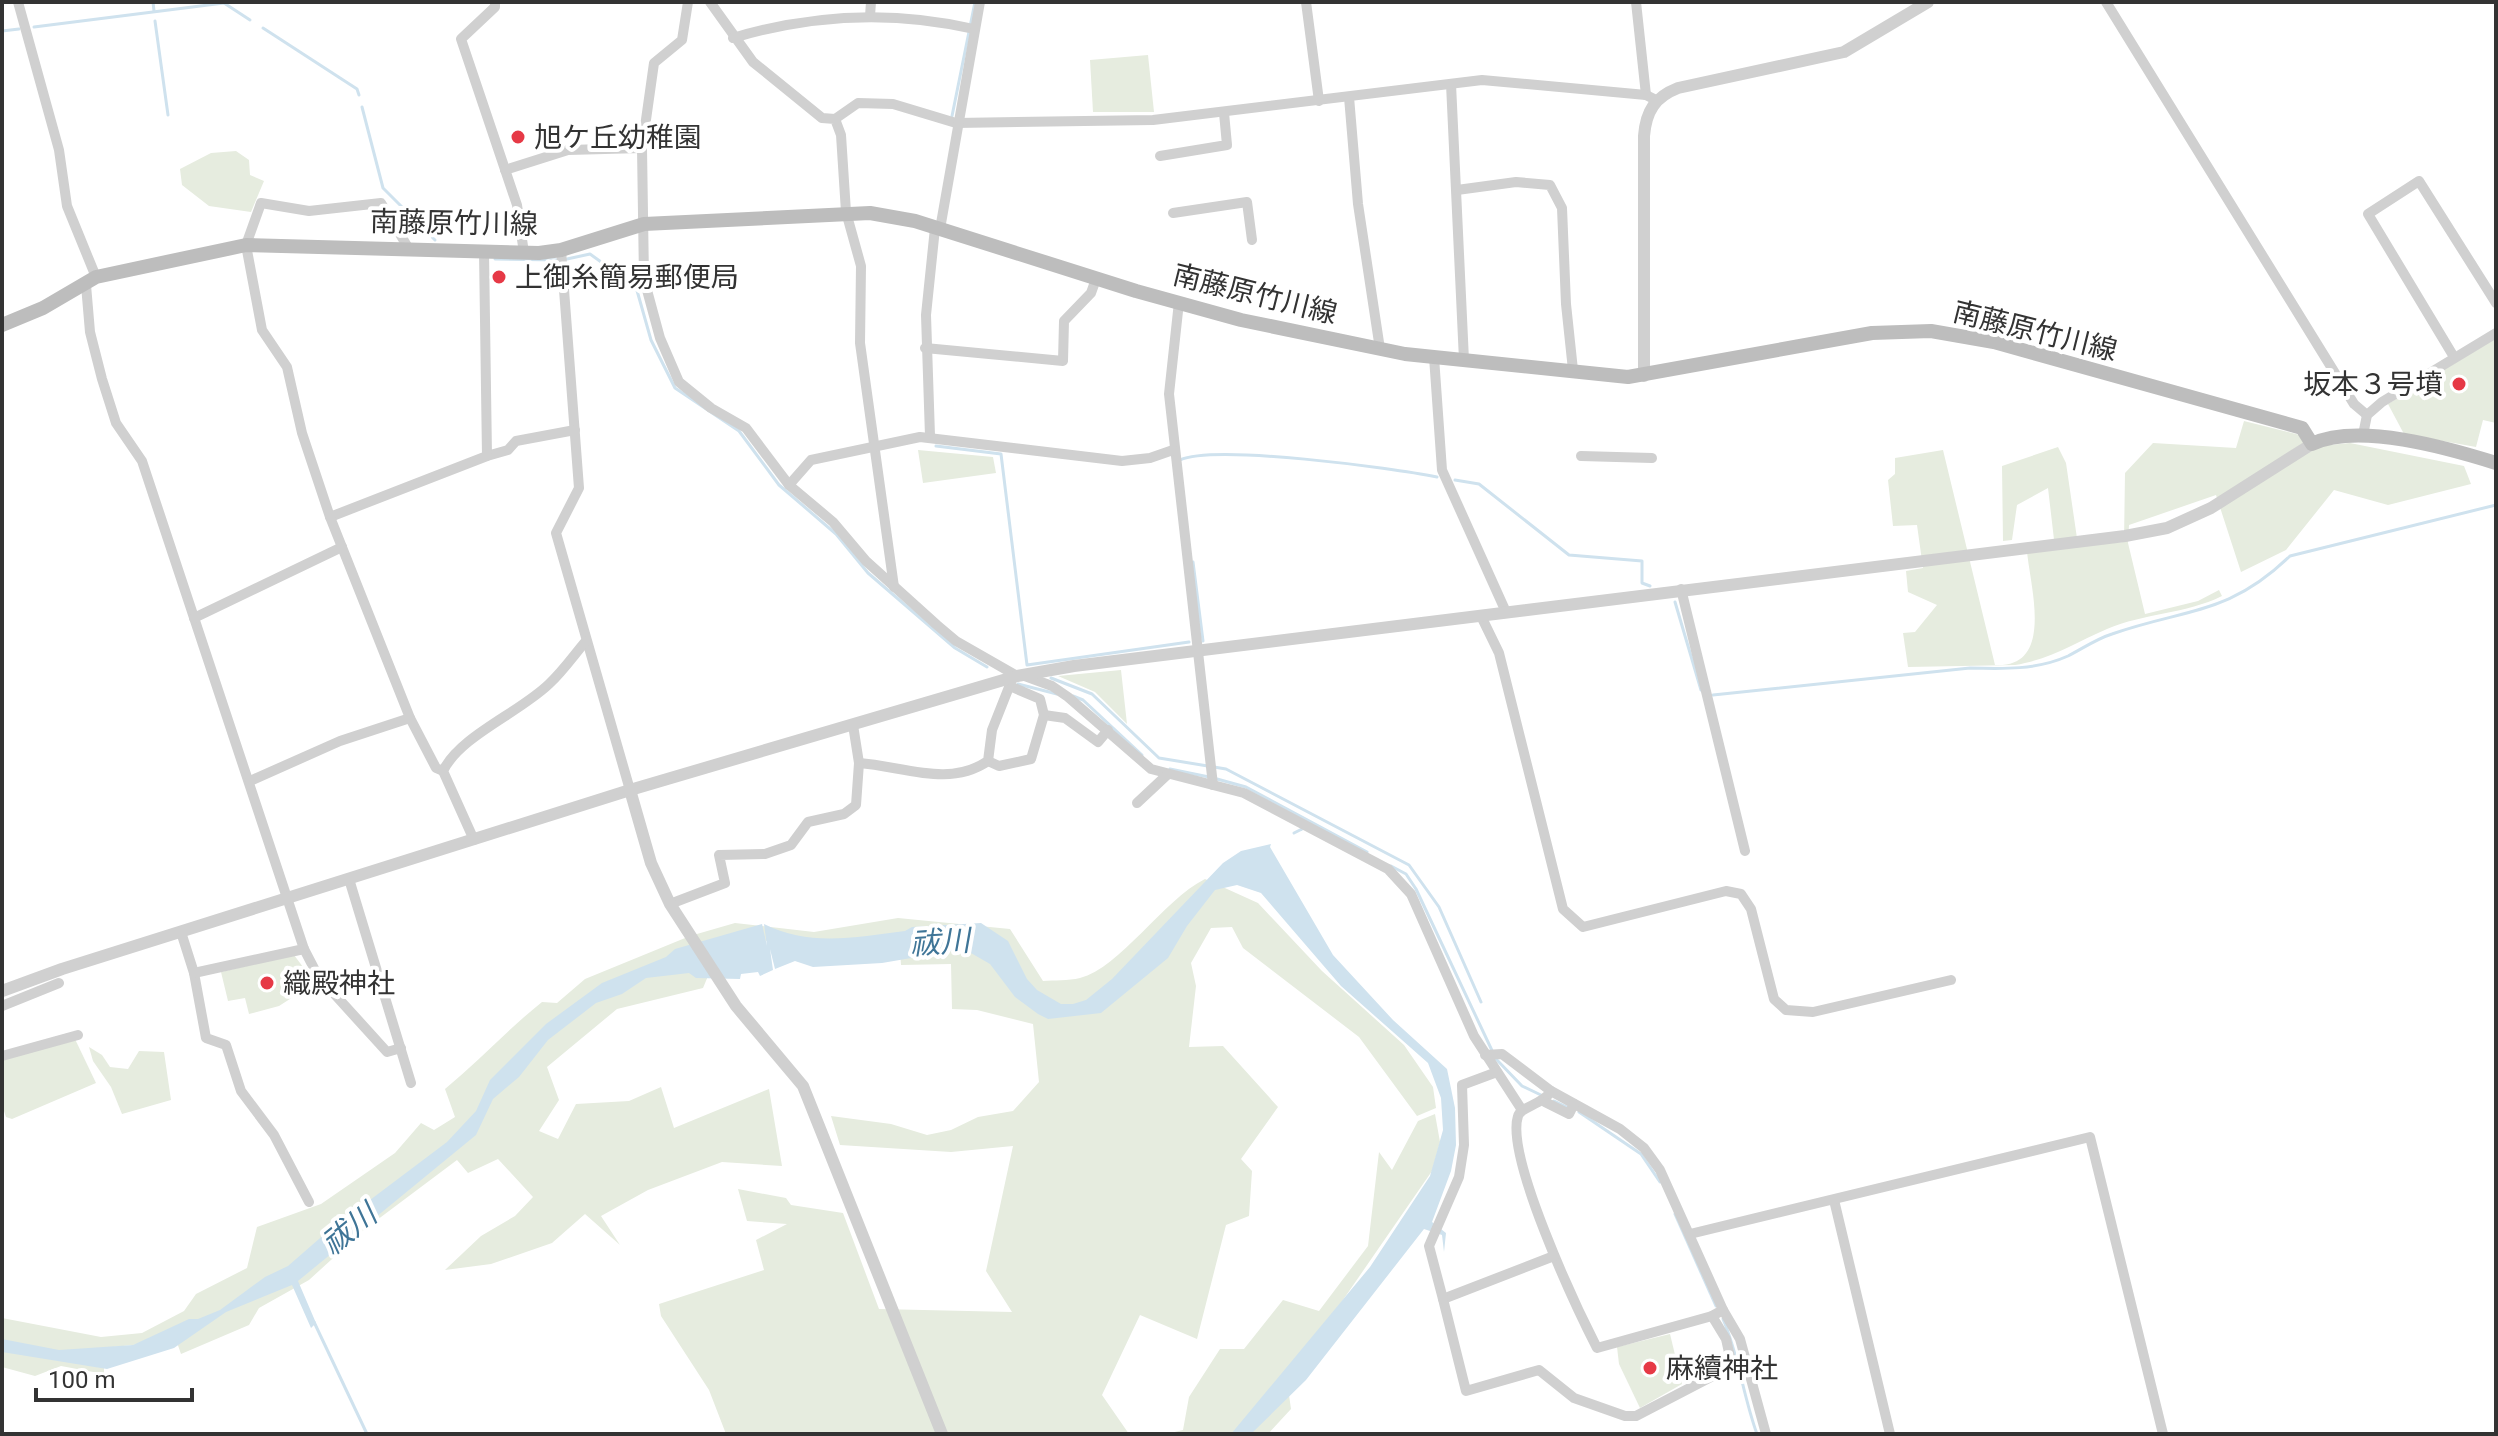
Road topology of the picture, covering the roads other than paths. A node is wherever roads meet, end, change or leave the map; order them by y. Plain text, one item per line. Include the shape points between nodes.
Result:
1 (18, 2) edge
2 (495, 2) edge
3 (688, 2) edge
4 (710, 2) edge
5 (871, 2) edge
6 (980, 2) edge
7 (1306, 2) edge
8 (1636, 2) edge
9 (1928, 2) edge
10 (2106, 2) edge
11 (870, 16) junction
12 (971, 28) junction
13 (733, 38) junction
14 (1451, 84) junction
15 (1349, 97) junction
16 (1651, 98) junction
17 (1319, 101) junction
18 (1224, 113) junction
19 (835, 119) junction
20 (956, 123) junction
21 (642, 148) junction
22 (1160, 156) dead end
23 (505, 170) junction
24 (1457, 190) junction
25 (846, 212) junction
26 (1173, 213) dead end
27 (644, 224) junction
28 (937, 229) junction
29 (1252, 240) dead end
30 (246, 245) junction
31 (409, 249) junction
32 (561, 250) junction
33 (484, 252) junction
34 (524, 253) junction
35 (1096, 279) junction
36 (91, 281) junction
37 (1179, 302) junction
38 (2496, 303) edge
39 (2, 325) edge
40 (2496, 333) edge
41 (925, 348) junction
42 (1380, 349) junction
43 (1434, 357) junction
44 (2454, 357) junction
45 (1464, 360) junction
46 (1573, 370) junction
47 (1644, 376) junction
48 (2367, 415) junction
49 (575, 430) junction
50 (2363, 435) junction
51 (930, 436) junction
52 (2312, 444) junction
53 (876, 446) junction
54 (1173, 450) junction
55 (487, 456) junction
56 (1581, 456) dead end
57 (1652, 458) dead end
58 (2496, 463) edge
59 (789, 485) junction
60 (330, 517) junction
61 (342, 547) junction
62 (894, 587) junction
63 (1681, 589) junction
64 (1506, 612) junction
65 (1481, 616) junction
66 (194, 618) junction
67 (586, 641) junction
68 (1199, 651) junction
69 (1016, 679) junction
70 (1044, 715) junction
71 (410, 718) junction
72 (853, 725) junction
73 (1108, 730) junction
74 (988, 761) junction
75 (859, 763) junction
76 (443, 771) junction
77 (1168, 774) junction
78 (250, 781) junction
79 (1213, 782) junction
80 (630, 790) junction
81 (1137, 803) dead end
82 (474, 840) junction
83 (1745, 851) dead end
84 (349, 879) junction
85 (290, 898) junction
86 (670, 904) junction
87 (181, 932) junction
88 (304, 949) junction
89 (194, 973) junction
90 (1951, 980) dead end
91 (59, 983) dead end
92 (2, 991) edge
93 (2, 1006) edge
94 (78, 1035) dead end
95 (401, 1048) junction
96 (1485, 1055) junction
97 (2, 1056) edge
98 (1497, 1072) junction
99 (411, 1083) dead end
100 (1548, 1096) junction
101 (1522, 1110) junction
102 (1834, 1200) junction
103 (309, 1202) dead end
104 (1690, 1234) junction
105 (1554, 1256) junction
106 (1443, 1299) junction
107 (1723, 1310) junction
108 (1712, 1316) junction
109 (942, 1434) edge
110 (1766, 1434) edge
111 (1890, 1434) edge
112 (2163, 1434) edge

1 - 36 street via 59,150 67,206
2 - 23 street via 461,39
3 - 21 street via 682,40 654,63
4 - 13 street
5 - 11 street
6 - 12 street
7 - 17 street
8 - 16 street
9 - 16 street via 1844,52
10 - 48 street via 2354,404
11 - 12 street via 919,17
11 - 13 street via 814,18
12 - 20 street
13 - 19 street via 753,62 822,118
14 - 15 street
14 - 16 street via 1482,80
14 - 24 street
15 - 17 street
15 - 42 street via 1358,204
16 - 47 street via 1644,136
17 - 18 street
18 - 20 street via 1153,120
18 - 22 street via 1227,145
19 - 20 street via 858,103 869,103 893,104
19 - 25 street via 841,135
20 - 28 street
21 - 23 street via 568,150
21 - 27 street
23 - 34 street
24 - 45 street
24 - 46 street via 1516,182 1550,185 1562,208
25 - 27 main road, 南藤原竹川線
25 - 28 main road, 南藤原竹川線
25 - 53 street via 861,266 860,343
26 - 29 street via 1247,202
27 - 32 main road, 南藤原竹川線
27 - 59 street via 644,279 679,382 746,428
28 - 35 main road, 南藤原竹川線
28 - 41 street
30 - 31 main road, 南藤原竹川線
30 - 31 street via 261,203 309,211 381,203
30 - 36 main road, 南藤原竹川線
30 - 60 street via 262,330 287,367
31 - 33 main road, 南藤原竹川線
32 - 34 main road, 南藤原竹川線
32 - 49 street
33 - 34 main road, 南藤原竹川線
33 - 55 street
35 - 37 main road, 南藤原竹川線
35 - 41 street via 1091,293 1064,321 1063,361
36 - 39 main road, 南藤原竹川線
36 - 66 street via 90,332 102,379 116,423 142,461
37 - 42 main road, 南藤原竹川線
37 - 54 street via 1169,394
38 - 44 street via 2419,181 2368,214
40 - 44 street
41 - 51 street
42 - 43 main road, 南藤原竹川線
43 - 45 main road, 南藤原竹川線
43 - 64 street via 1442,470
44 - 48 street
45 - 46 main road, 南藤原竹川線
46 - 47 main road, 南藤原竹川線
47 - 52 main road, 南藤原竹川線 via 1872,333 1931,331 1994,342 2302,428
48 - 50 street
49 - 55 street via 516,441 508,450
49 - 67 street via 579,488 556,533
50 - 52 main road via 2340,434
50 - 58 main road
51 - 53 street
51 - 54 street via 1122,461
52 - 63 street via 2211,508 2167,528
53 - 59 street via 811,460
53 - 62 street
54 - 68 street
55 - 60 street
56 - 57 street
59 - 62 street via 833,522
60 - 61 street
61 - 66 street
61 - 71 street
62 - 69 street via 956,641
63 - 64 street
63 - 83 street
64 - 65 street
65 - 68 street
65 - 90 street via 1499,653 1563,909 1570,918 1583,927 1726,891 1741,894 1751,909 1774,999 1786,1010 1813,1012
66 - 78 street
67 - 76 street via 550,684 451,755
67 - 80 street
68 - 69 street
68 - 79 street
69 - 70 street via 1040,699
69 - 72 street
69 - 73 street via 1056,689
69 - 74 street via 992,730
70 - 73 street via 1065,718 1098,742
70 - 74 street via 1031,759 999,766
71 - 76 street via 436,768
71 - 78 street via 340,741
72 - 75 street
72 - 80 street
73 - 77 street via 1151,769
74 - 75 street via 970,773 947,775
75 - 86 street via 856,805 844,814 808,822 791,845 765,854 719,855 725,883
76 - 82 street
77 - 79 street
77 - 81 street
78 - 85 street
79 - 96 street via 1311,827 1402,881
80 - 82 street
80 - 86 street via 651,863
82 - 84 street
84 - 85 street
84 - 95 street
85 - 87 street
85 - 88 street
86 - 109 street via 723,986 803,1086
87 - 89 street
87 - 92 street
88 - 89 street
88 - 95 street via 318,976 387,1052
89 - 103 street via 206,1038 226,1045 241,1091 274,1135
91 - 93 street
94 - 97 street
95 - 99 street
96 - 98 street
96 - 100 street via 1502,1054
98 - 101 street
98 - 106 street via 1462,1085 1459,1177 1429,1246
100 - 101 street
100 - 104 street via 1620,1129 1644,1148
101 - 105 street via 1518,1116 1525,1168
102 - 104 street
102 - 111 street
102 - 112 street via 2090,1137
104 - 107 street
105 - 106 street
105 - 108 street via 1597,1348
106 - 108 street via 1466,1391 1539,1370 1574,1398 1625,1416 1643,1413 1732,1366 1726,1339
107 - 108 street
107 - 110 street via 1740,1339

